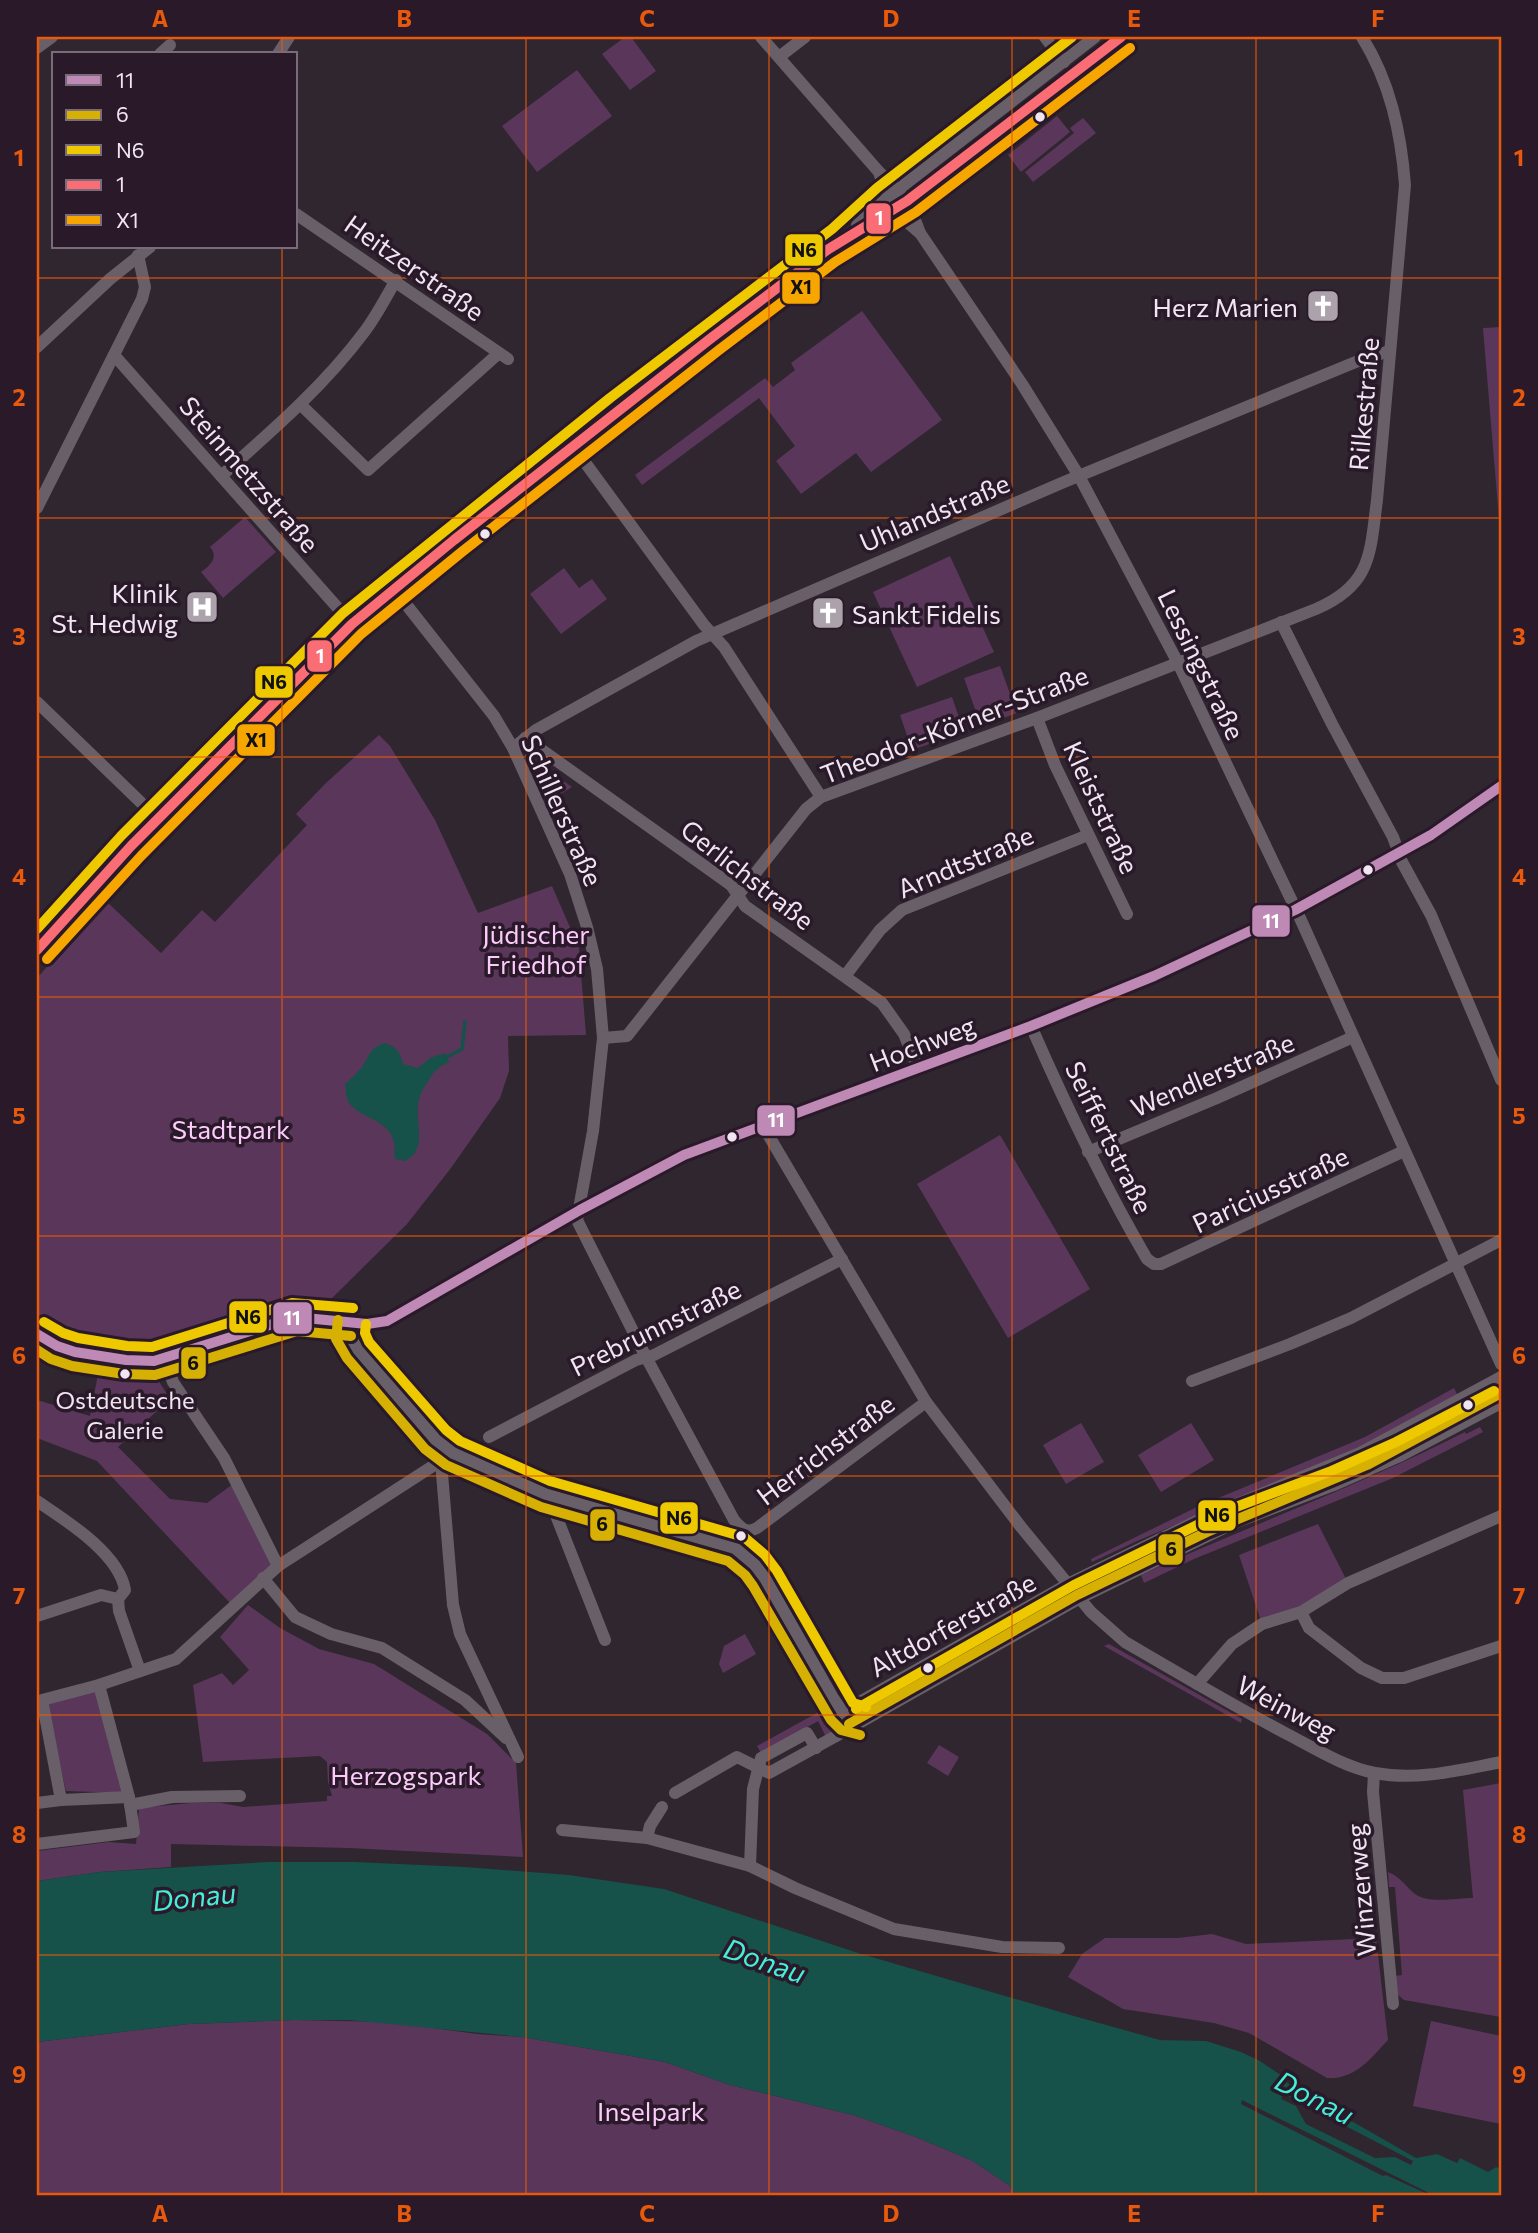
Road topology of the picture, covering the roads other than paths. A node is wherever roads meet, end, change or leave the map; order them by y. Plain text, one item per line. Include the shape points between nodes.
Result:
1 (52, 37) edge
2 (289, 37) edge
3 (761, 37) edge
4 (805, 37) edge
5 (1045, 37) edge
6 (1095, 37) edge
7 (1121, 37) edge
8 (1362, 37) edge
9 (37, 48) edge
10 (279, 52) edge
11 (779, 57) junction
12 (1064, 62) junction
13 (879, 172) junction
14 (899, 189) junction
15 (907, 201) junction
16 (890, 204) junction
17 (298, 215) edge
18 (920, 233) junction
19 (134, 251) edge
20 (396, 281) junction
21 (37, 347) edge
22 (1390, 351) junction
23 (114, 355) junction
24 (301, 405) junction
25 (572, 446) junction
26 (221, 476) junction
27 (1079, 476) junction
28 (37, 508) edge
29 (394, 589) junction
30 (1281, 622) junction
31 (352, 624) junction
32 (712, 634) junction
33 (1178, 663) junction
34 (37, 702) edge
35 (1037, 718) junction
36 (525, 738) junction
37 (513, 748) junction
38 (1501, 786) edge
39 (821, 797) junction
40 (158, 819) junction
41 (1088, 835) junction
42 (1400, 854) junction
43 (738, 896) junction
44 (1295, 910) junction
45 (1127, 914) dead end
46 (37, 950) edge
47 (845, 976) junction
48 (1031, 1026) junction
49 (1353, 1037) junction
50 (603, 1038) junction
51 (918, 1069) junction
52 (1501, 1080) edge
53 (763, 1126) junction
54 (1404, 1151) junction
55 (1088, 1152) junction
56 (580, 1210) junction
57 (1501, 1240) edge
58 (842, 1259) junction
59 (1154, 1264) joint
60 (1455, 1265) junction
61 (352, 1322) junction
62 (37, 1334) edge
63 (646, 1357) junction
64 (164, 1359) junction
65 (1501, 1364) edge
66 (1501, 1377) edge
67 (1192, 1381) dead end
68 (926, 1402) junction
69 (1501, 1403) edge
70 (489, 1437) dead end
71 (453, 1453) junction
72 (441, 1462) junction
73 (548, 1495) junction
74 (37, 1501) edge
75 (1501, 1516) edge
76 (278, 1566) junction
77 (263, 1578) junction
78 (1070, 1583) junction
79 (1080, 1598) junction
80 (118, 1599) junction
81 (1301, 1612) junction
82 (37, 1616) edge
83 (605, 1640) dead end
84 (1501, 1646) edge
85 (140, 1671) junction
86 (1197, 1684) junction
87 (99, 1685) junction
88 (39, 1701) edge
89 (842, 1712) junction
90 (863, 1721) junction
91 (836, 1736) junction
92 (512, 1744) junction
93 (518, 1758) dead end
94 (1501, 1762) edge
95 (759, 1767) junction
96 (1374, 1773) junction
97 (675, 1793) dead end
98 (240, 1796) dead end
99 (61, 1800) junction
100 (130, 1801) junction
101 (37, 1803) edge
102 (662, 1807) dead end
103 (562, 1830) dead end
104 (647, 1838) junction
105 (37, 1844) edge
106 (750, 1866) junction
107 (1059, 1948) dead end
108 (1393, 2004) dead end

1 - 9 street
2 - 10 street
3 - 11 street, Lessingstraße
4 - 11 street
5 - 12 street
6 - 12 street
7 - 15 street
8 - 22 street, Rilkestraße via 1392,101 1403,161 1404,215
11 - 13 street, Lessingstraße
12 - 14 street
13 - 14 street, Lessingstraße
13 - 16 street, Lessingstraße
14 - 15 street, Lessingstraße
14 - 16 street
15 - 16 street
15 - 18 street, Lessingstraße
16 - 18 street, Lessingstraße
16 - 25 street
17 - 20 street, Heitzerstraße
18 - 27 street, Lessingstraße
19 - 21 street
19 - 23 street via 145,287
20 - 24 street via 367,328
20 - 24 street, Heitzerstraße via 503,356 368,470
22 - 27 street, Uhlandstraße
22 - 30 street, Rilkestraße via 1377,500 1366,564 1341,597
23 - 26 street, Steinmetzstraße
23 - 28 street
24 - 26 street
25 - 29 street
25 - 32 street
26 - 31 street, Steinmetzstraße
27 - 32 street, Uhlandstraße
27 - 33 street, Lessingstraße
29 - 31 street
29 - 37 street, Schillerstraße via 494,716
30 - 33 street, Rilkestraße
30 - 42 street
31 - 40 street
32 - 36 street, Uhlandstraße
32 - 39 street
33 - 35 street, Theodor-Körner-Straße
33 - 44 street, Lessingstraße
34 - 40 street
35 - 39 street, Theodor-Körner-Straße
35 - 41 street, Kleiststraße
36 - 37 street, Uhlandstraße
36 - 43 street, Gerlichstraße via 731,884
37 - 50 street, Schillerstraße via 578,896 597,968
38 - 42 street, Hochweg
39 - 43 street, Theodor-Körner-Straße via 806,809
40 - 46 street
41 - 45 street, Kleiststraße
41 - 47 street, Arndtstraße via 902,910 880,930
42 - 44 street, Hochweg
42 - 52 street
43 - 47 street, Gerlichstraße via 745,906
43 - 50 street, Theodor-Körner-Straße via 627,1036
44 - 48 street, Hochweg via 1154,976
44 - 49 street, Lessingstraße
47 - 51 street, Gerlichstraße via 882,1003 894,1018
48 - 51 street, Hochweg
48 - 55 street, Seiffertstraße
49 - 54 street, Lessingstraße
49 - 55 street, Wendlerstraße
50 - 56 street, Schillerstraße
51 - 53 street, Hochweg
53 - 56 street, Hochweg via 684,1155
53 - 58 street, Weinweg
54 - 59 street, Pariciusstraße
54 - 60 street, Lessingstraße
55 - 59 street, Seiffertstraße
56 - 61 street, Hochweg via 387,1321
56 - 63 street via 578,1220
57 - 60 street
58 - 63 street, Prebrunnstraße
58 - 68 street, Weinweg
60 - 65 street, Lessingstraße
60 - 67 street via 1351,1318
61 - 64 street, Hochweg via 295,1317
61 - 71 street via 350,1336 358,1350 436,1440
62 - 64 street, Hochweg via 57,1346 90,1355 136,1361
63 - 68 street, Herrichstraße via 734,1520 749,1531
63 - 70 street, Prebrunnstraße
64 - 76 street via 173,1382 224,1458
66 - 78 street, Altdorferstraße via 1360,1453 1201,1519
68 - 78 street, Weinweg
69 - 79 street, Altdorferstraße via 1402,1455 1234,1523
71 - 72 street
71 - 73 street
72 - 76 street
72 - 92 street via 457,1625
73 - 83 street
73 - 89 street via 744,1554 765,1578
74 - 80 street via 74,1526 111,1561 124,1583
75 - 81 street via 1348,1583
76 - 77 street
77 - 85 street via 183,1654
77 - 92 street via 295,1617 331,1634 382,1648 464,1700
78 - 79 street, Weinweg
78 - 89 street, Altdorferstraße
79 - 86 street, Weinweg via 1125,1642
79 - 90 street, Altdorferstraße
80 - 82 street via 101,1595
80 - 85 street via 118,1611
81 - 84 street via 1309,1628 1361,1668 1382,1678 1404,1678
81 - 86 street via 1262,1624 1240,1639
85 - 87 street
86 - 96 street, Weinweg via 1316,1749
87 - 88 street
87 - 100 street
88 - 99 street
89 - 90 street
89 - 91 street
90 - 91 street, Altdorferstraße
91 - 95 street, Altdorferstraße via 769,1773
92 - 93 street
94 - 96 street, Weinweg via 1443,1774
95 - 97 street, Altdorferstraße via 737,1757
95 - 106 street via 753,1789
96 - 108 street, Winzerweg
98 - 100 street
99 - 100 street
99 - 101 street
100 - 105 street via 134,1832
102 - 104 street
103 - 104 street
104 - 106 street
106 - 107 street via 894,1929 1002,1947

